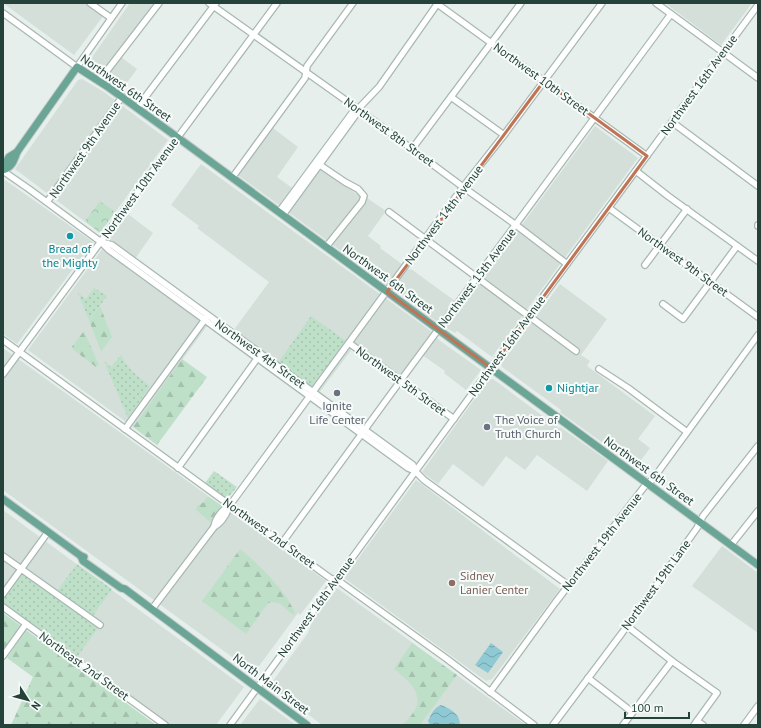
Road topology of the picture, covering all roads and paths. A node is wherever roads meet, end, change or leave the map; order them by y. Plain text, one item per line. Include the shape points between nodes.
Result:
1 (90, 3) edge
2 (122, 3) edge
3 (158, 3) edge
4 (277, 3) edge
5 (352, 3) edge
6 (437, 3) edge
7 (521, 3) edge
8 (602, 3) edge
9 (656, 3) edge
10 (213, 4) edge
11 (758, 5) edge
12 (3, 13) edge
13 (671, 14) junction
14 (111, 18) junction
15 (253, 35) junction
16 (491, 43) junction
17 (723, 52) junction
18 (77, 67) junction
19 (306, 72) junction
20 (758, 78) edge
21 (99, 81) junction
22 (544, 81) junction
23 (122, 97) junction
24 (451, 97) junction
25 (137, 108) junction
26 (358, 109) junction
27 (595, 118) junction
28 (672, 122) junction
29 (504, 136) junction
30 (177, 137) junction
31 (412, 149) junction
32 (647, 156) junction
33 (318, 163) junction
34 (3, 170) edge
35 (636, 171) junction
36 (232, 178) junction
37 (758, 186) edge
38 (463, 187) junction
39 (47, 202) junction
40 (608, 208) junction
41 (687, 209) junction
42 (388, 212) dead end
43 (281, 214) junction
44 (516, 225) junction
45 (425, 239) junction
46 (101, 242) junction
47 (660, 245) junction
48 (737, 246) junction
49 (326, 247) junction
50 (758, 261) edge
51 (567, 264) junction
52 (645, 265) dead end
53 (476, 278) junction
54 (711, 282) junction
55 (387, 292) junction
56 (663, 304) dead end
57 (529, 316) junction
58 (758, 317) edge
59 (206, 318) junction
60 (438, 330) junction
61 (758, 335) edge
62 (3, 340) edge
63 (349, 343) junction
64 (576, 351) dead end
65 (20, 352) junction
66 (259, 356) junction
67 (490, 368) junction
68 (599, 369) dead end
69 (3, 374) edge
70 (401, 380) junction
71 (312, 395) junction
72 (454, 418) junction
73 (125, 429) junction
74 (365, 429) junction
75 (688, 432) junction
76 (361, 435) junction
77 (758, 446) edge
78 (178, 468) junction
79 (415, 471) junction
80 (648, 483) junction
81 (3, 499) edge
82 (230, 505) junction
83 (758, 512) edge
84 (700, 522) junction
85 (48, 532) junction
86 (282, 543) junction
87 (731, 545) junction
88 (3, 556) edge
89 (758, 565) edge
90 (21, 569) junction
91 (336, 580) junction
92 (568, 585) junction
93 (3, 594) edge
94 (3, 607) edge
95 (152, 609) junction
96 (26, 624) junction
97 (100, 626) dead end
98 (627, 626) junction
99 (3, 656) edge
100 (672, 661) junction
101 (588, 678) junction
102 (258, 687) junction
103 (490, 692) junction
104 (758, 706) edge
105 (632, 712) junction
106 (696, 723) edge
107 (165, 725) edge
108 (230, 725) edge
109 (307, 725) edge
110 (534, 725) edge
111 (553, 725) edge
112 (623, 725) edge
113 (703, 725) edge
114 (744, 725) edge

1 - 14 street
2 - 14 street
3 - 21 street
4 - 15 street, Northwest 10th Avenue
5 - 19 street via 307,66
6 - 16 street, Northwest 10th Street
6 - 26 street via 379,87
7 - 16 street
8 - 22 street, Northwest 14th Avenue
9 - 13 street
10 - 15 street, Northwest 8th Street
10 - 25 street, Northwest 9th Avenue
11 - 17 street, Northwest 16th Avenue
12 - 18 street, Northwest 6th Street
13 - 17 street
13 - 27 street, Northwest 15th Avenue
14 - 18 street
15 - 19 street, Northwest 8th Street
15 - 30 street, Northwest 10th Avenue
16 - 22 street, Northwest 10th Street
16 - 24 street
17 - 20 street
17 - 28 street, Northwest 16th Avenue
18 - 21 main road, Northwest 6th Street
18 - 34 main road via 17,152 14,162
19 - 26 street, Northwest 8th Street
19 - 36 street via 305,78
21 - 23 main road, Northwest 6th Street
22 - 27 street, Northwest 10th Street
22 - 29 street, Northwest 14th Avenue
23 - 25 main road, Northwest 6th Street
23 - 39 street, Northwest 9th Avenue
24 - 29 street
24 - 31 street
25 - 30 main road, Northwest 6th Street
26 - 31 street, Northwest 8th Street
26 - 33 street
27 - 32 street, Northwest 10th Street
27 - 44 street, Northwest 15th Avenue
28 - 32 street, Northwest 16th Avenue
28 - 37 street
29 - 38 street, Northwest 14th Avenue
30 - 36 main road, Northwest 6th Street
30 - 46 street, Northwest 10th Avenue
31 - 38 street, Northwest 8th Street
32 - 35 street, Northwest 16th Avenue
33 - 43 street
33 - 49 street via 358,189 364,196
34 - 39 street, Northwest 4th Street
35 - 40 street, Northwest 16th Avenue
35 - 41 street
36 - 43 main road, Northwest 6th Street
38 - 44 street, Northwest 8th Street
38 - 45 street, Northwest 14th Avenue
39 - 46 street, Northwest 4th Street
40 - 47 street, Northwest 9th Street
40 - 51 street, Northwest 16th Avenue
41 - 47 street
41 - 48 street
42 - 45 street
43 - 49 main road, Northwest 6th Street
44 - 51 street, Northwest 8th Street
44 - 53 street, Northwest 15th Avenue
45 - 53 street
45 - 55 street, Northwest 14th Avenue
46 - 59 street, Northwest 4th Street via 108,250 129,261
46 - 65 street, Northwest 10th Avenue
47 - 52 street
47 - 54 street, Northwest 9th Street
48 - 50 street
48 - 54 street
49 - 55 main road, Northwest 6th Street
51 - 57 street, Northwest 16th Avenue
53 - 57 street
53 - 60 street, Northwest 15th Avenue
54 - 56 street via 683,319
54 - 58 street, Northwest 9th Street
55 - 60 main road, Northwest 6th Street
55 - 63 street, Northwest 14th Avenue
57 - 64 street
57 - 67 street, Northwest 16th Avenue
59 - 66 street, Northwest 4th Street
59 - 73 street
60 - 67 main road, Northwest 6th Street
60 - 70 street, Northwest 15th Avenue
61 - 75 street, Northwest 19th Avenue
62 - 65 street, Northwest 2nd Street
63 - 70 street, Northwest 5th Street
63 - 71 street, Northwest 14th Avenue
65 - 69 street, Northwest 10th Avenue
65 - 73 street, Northwest 2nd Street
66 - 71 street, Northwest 4th Street
66 - 78 street
67 - 72 street, Northwest 16th Avenue
67 - 80 main road, Northwest 6th Street
68 - 75 street
70 - 72 street, Northwest 5th Street
70 - 74 street, Northwest 15th Avenue
71 - 74 street, Northwest 4th Street
71 - 76 street, Northwest 4th Street
71 - 82 street, Northwest 14th Avenue
72 - 79 street, Northwest 16th Avenue
73 - 78 street, Northwest 2nd Street
74 - 76 street, Northwest 15th Avenue
74 - 79 street, Northwest 4th Street via 413,465
75 - 80 street, Northwest 19th Avenue
76 - 79 street, Northwest 4th Street
76 - 86 street, Northwest 15th Avenue
77 - 84 street, Northwest 19th Lane
78 - 82 street, Northwest 2nd Street
79 - 91 street, Northwest 16th Avenue
79 - 92 street, Northwest 4th Street
80 - 84 main road, Northwest 6th Street
80 - 92 street, Northwest 19th Avenue
81 - 85 main road, North Main Street
82 - 86 street, Northwest 2nd Street
82 - 95 street, Northwest 14th Avenue via 228,512
83 - 87 street
84 - 87 main road, Northwest 6th Street
84 - 98 street, Northwest 19th Lane
85 - 90 street
85 - 95 main road, North Main Street via 107,572
86 - 91 street, Northwest 2nd Street
87 - 89 main road, Northwest 6th Street
88 - 90 street
90 - 93 street
90 - 97 street
91 - 102 street, Northwest 16th Avenue
91 - 103 street, Northwest 2nd Street
92 - 103 street, Northwest 19th Avenue
94 - 96 street, Northeast 2nd Street
95 - 102 main road, North Main Street
96 - 99 street
96 - 107 street, Northeast 2nd Street
98 - 100 street
98 - 101 street, Northwest 19th Lane
100 - 105 street
100 - 106 street via 717,693
101 - 105 street
101 - 111 street, Northwest 19th Lane
102 - 108 street, Northwest 16th Avenue
102 - 109 main road, North Main Street
103 - 110 street, Northwest 2nd Street
104 - 114 street
105 - 112 street
106 - 113 street

